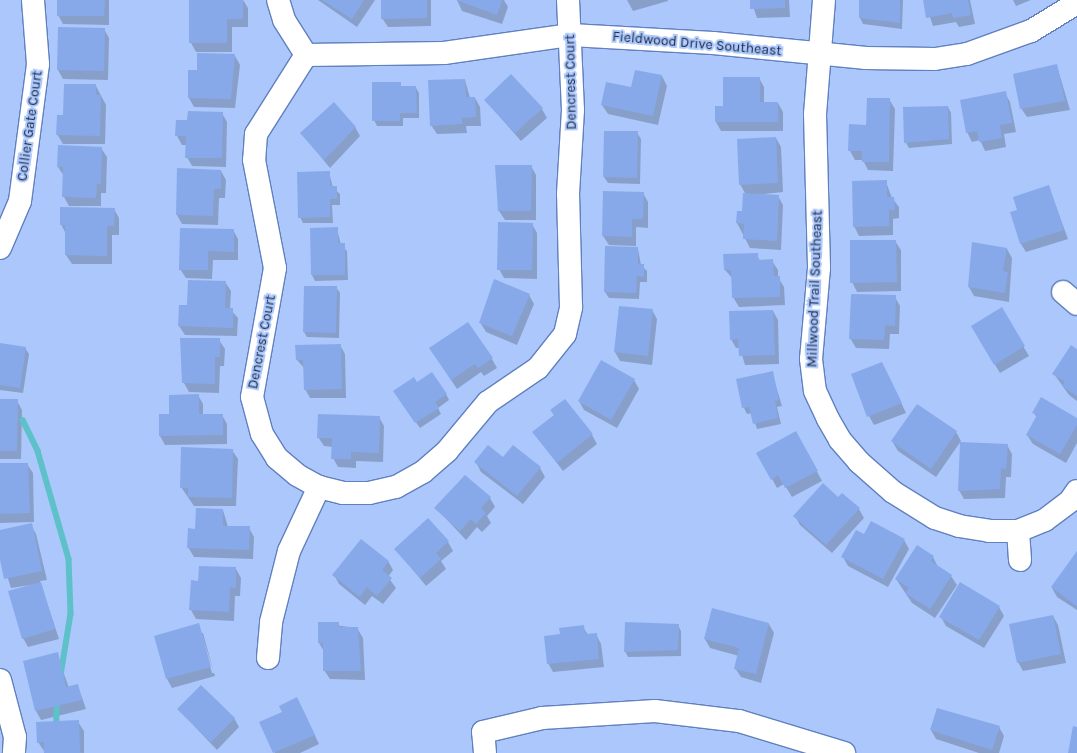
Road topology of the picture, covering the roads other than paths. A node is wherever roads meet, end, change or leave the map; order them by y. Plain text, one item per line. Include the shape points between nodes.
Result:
1 (33, 0) edge
2 (278, 0) edge
3 (568, 0) edge
4 (824, 0) edge
5 (1077, 4) edge
6 (571, 35) junction
7 (820, 53) junction
8 (306, 55) junction
9 (0, 248) edge
10 (319, 487) junction
11 (1077, 491) edge
12 (1018, 531) junction
13 (1020, 560) dead end
14 (268, 658) dead end
15 (0, 680) edge
16 (484, 742) edge
17 (14, 753) edge
18 (844, 753) edge

1 - 9 street, Collier Gate Court via 38,64 27,152 20,201
2 - 8 street via 284,20
3 - 6 street, Dencrest Court
4 - 7 street, Millwood Trail Southeast
5 - 7 street, Fieldwood Drive Southeast via 1031,31 967,54 935,59 866,58
6 - 7 street, Fieldwood Drive Southeast
6 - 8 street, Fieldwood Drive Southeast via 444,53
6 - 10 street, Dencrest Court via 573,110 568,194 571,308 564,334 538,368 488,402 447,451 423,472 396,487 368,493 343,493
7 - 12 street, Millwood Trail Southeast via 815,114 819,268 811,359 815,391 840,440 893,492 935,518 958,526 989,532
8 - 10 street, Dencrest Court via 256,134 254,160 275,268 252,397 262,434 278,458
10 - 14 street via 289,551 271,622
11 - 12 street, Millwood Trail Southeast via 1070,501 1045,520
12 - 13 street
15 - 17 street via 15,737
16 - 18 street via 542,718 655,711 739,721

